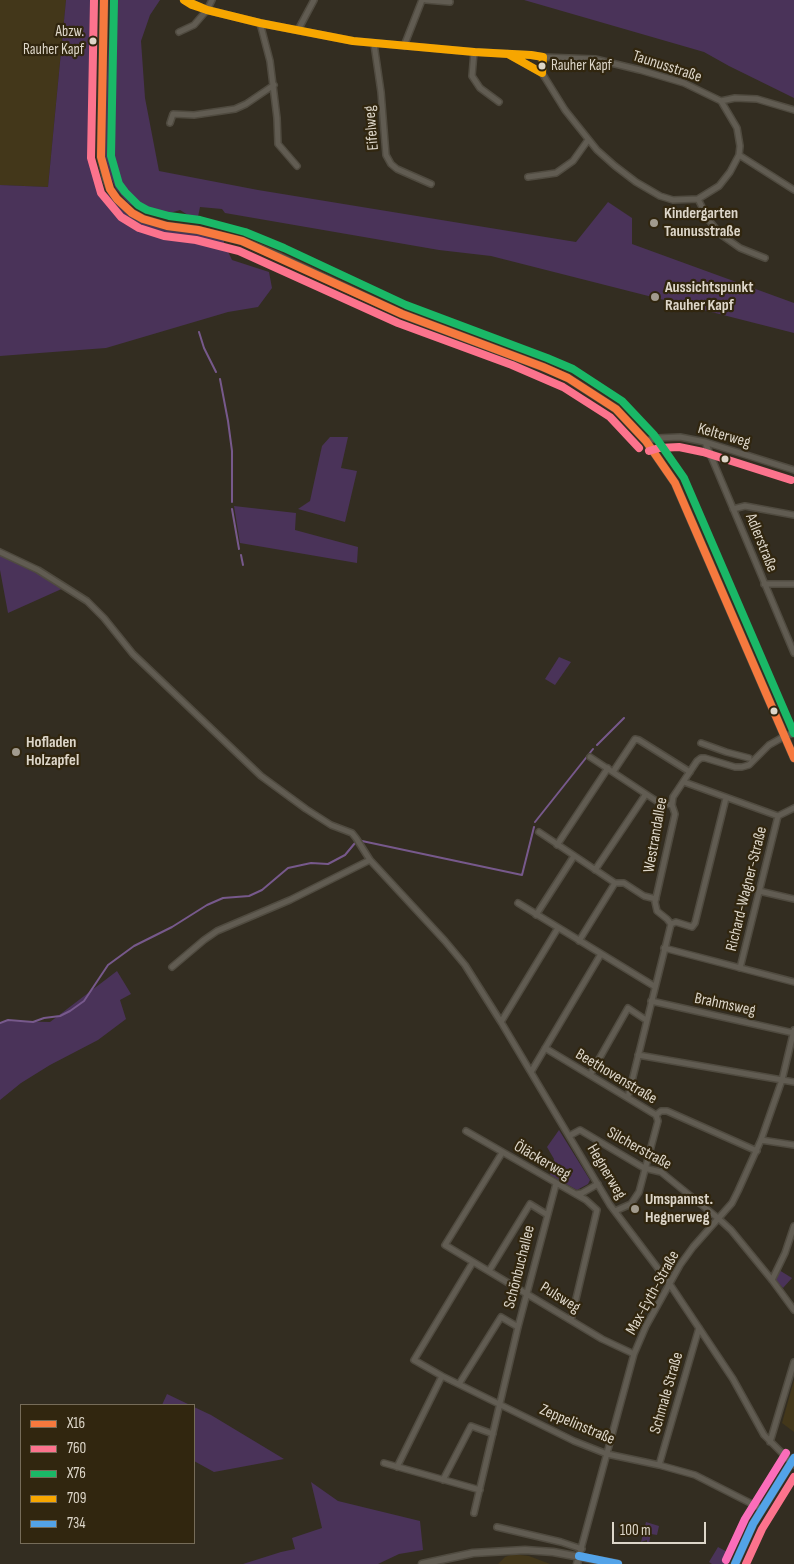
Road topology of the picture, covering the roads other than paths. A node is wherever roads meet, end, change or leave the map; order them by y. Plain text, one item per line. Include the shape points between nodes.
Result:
1 (104, 0) edge
2 (184, 0) edge
3 (212, 0) edge
4 (314, 0) edge
5 (424, 0) edge
6 (450, 2) dead end
7 (207, 10) junction
8 (260, 23) junction
9 (298, 30) junction
10 (178, 32) dead end
11 (374, 44) junction
12 (404, 46) junction
13 (474, 52) junction
14 (508, 54) junction
15 (543, 57) junction
16 (542, 73) junction
17 (274, 85) junction
18 (721, 101) junction
19 (499, 102) dead end
20 (794, 110) edge
21 (170, 123) dead end
22 (588, 140) junction
23 (739, 155) junction
24 (296, 166) dead end
25 (528, 177) dead end
26 (431, 184) dead end
27 (794, 190) edge
28 (698, 199) junction
29 (765, 258) dead end
30 (646, 441) junction
31 (705, 442) junction
32 (794, 470) edge
33 (733, 509) junction
34 (794, 515) edge
35 (0, 552) edge
36 (764, 584) junction
37 (794, 584) edge
38 (794, 652) edge
39 (794, 734) edge
40 (785, 736) junction
41 (701, 743) dead end
42 (590, 757) dead end
43 (749, 758) dead end
44 (794, 758) edge
45 (610, 770) junction
46 (690, 772) junction
47 (684, 782) junction
48 (646, 794) junction
49 (726, 798) junction
50 (672, 804) junction
51 (794, 808) edge
52 (778, 816) junction
53 (539, 832) dead end
54 (557, 844) junction
55 (574, 856) junction
56 (370, 860) junction
57 (595, 870) junction
58 (615, 883) junction
59 (759, 891) junction
60 (656, 899) junction
61 (794, 899) edge
62 (518, 904) dead end
63 (536, 914) junction
64 (671, 924) junction
65 (558, 928) junction
66 (579, 941) junction
67 (664, 948) junction
68 (601, 954) junction
69 (172, 967) dead end
70 (740, 968) junction
71 (794, 982) edge
72 (654, 986) junction
73 (651, 1001) junction
74 (646, 1020) junction
75 (501, 1022) junction
76 (794, 1032) edge
77 (545, 1048) junction
78 (638, 1055) junction
79 (531, 1072) junction
80 (590, 1075) junction
81 (782, 1080) junction
82 (794, 1082) edge
83 (628, 1097) junction
84 (656, 1115) junction
85 (466, 1131) dead end
86 (569, 1136) junction
87 (761, 1140) junction
88 (794, 1145) edge
89 (756, 1151) junction
90 (502, 1153) junction
91 (644, 1168) junction
92 (556, 1184) junction
93 (598, 1184) junction
94 (575, 1194) junction
95 (615, 1212) junction
96 (546, 1214) junction
97 (719, 1218) junction
98 (794, 1226) edge
99 (445, 1245) joint
100 (473, 1262) junction
101 (489, 1271) junction
102 (772, 1280) junction
103 (668, 1283) junction
104 (526, 1293) junction
105 (794, 1310) edge
106 (571, 1320) junction
107 (518, 1327) junction
108 (699, 1328) junction
109 (634, 1354) junction
110 (794, 1362) edge
111 (442, 1376) junction
112 (459, 1384) junction
113 (500, 1403) junction
114 (493, 1434) junction
115 (770, 1442) junction
116 (607, 1454) junction
117 (793, 1462) edge
118 (384, 1463) dead end
119 (659, 1465) junction
120 (397, 1467) junction
121 (443, 1480) junction
122 (480, 1490) junction
123 (762, 1509) junction
124 (474, 1513) dead end
125 (497, 1527) dead end
126 (582, 1549) junction
127 (579, 1556) junction
128 (422, 1564) edge
129 (577, 1564) edge
130 (618, 1564) edge
131 (735, 1564) edge

1 - 30 main road via 103,167 111,193 127,209 143,219 168,226 242,241 402,314 568,378 616,409
2 - 7 street, Taunusstraße
3 - 7 street
4 - 9 street
5 - 6 street
5 - 12 street
7 - 8 street, Taunusstraße
7 - 10 street via 194,25
8 - 9 street, Taunusstraße
8 - 17 street
9 - 11 street, Taunusstraße
11 - 12 street, Taunusstraße
11 - 26 street, Eifelweg via 382,92 386,155 397,170
12 - 13 street, Taunusstraße
13 - 14 street, Taunusstraße
13 - 19 street via 472,76 480,88
14 - 15 street, Taunusstraße
14 - 16 street, Taunusstraße
15 - 16 street
15 - 18 street, Taunusstraße via 595,59 629,67 684,83
16 - 22 street, Taunusstraße
17 - 21 street via 234,109 194,115 173,114
17 - 24 street via 278,144
18 - 20 street via 757,99
18 - 23 street via 737,128
22 - 25 street via 573,161 556,173
22 - 28 street, Taunusstraße via 615,166 660,196 673,200
23 - 27 street
23 - 28 street, Taunusstraße via 719,186
28 - 29 street via 720,234 740,248
30 - 31 street, Kelterweg via 680,437
30 - 40 main road via 675,483
31 - 32 street, Kelterweg
31 - 33 street, Adlerstraße
33 - 34 street via 744,506
33 - 36 street, Adlerstraße
35 - 56 street, Hegnerweg via 38,570 87,601 133,654 232,750 281,792 352,834
36 - 37 street
36 - 38 street, Adlerstraße
39 - 40 street
40 - 44 main road
40 - 46 street, Westrandallee via 767,747 749,765 735,767 704,758 697,761
41 - 43 street
42 - 45 street
45 - 46 street via 635,739
45 - 48 street
45 - 54 street
46 - 47 street, Westrandallee
47 - 49 street
47 - 50 street, Westrandallee
48 - 50 street via 658,802
48 - 57 street
49 - 52 street
49 - 64 street via 695,924 692,927 676,922
50 - 60 street, Westrandallee via 675,814
51 - 52 street
52 - 59 street, Richard-Wagner-Straße
53 - 54 street
54 - 55 street
55 - 57 street
55 - 63 street
56 - 69 street via 218,931
56 - 75 street, Hegnerweg via 465,965
57 - 58 street
58 - 60 street via 624,883 644,896
58 - 66 street
59 - 61 street
59 - 70 street, Richard-Wagner-Straße
60 - 64 street via 656,911
62 - 63 street
63 - 65 street
64 - 67 street
65 - 66 street
65 - 75 street
66 - 68 street
67 - 70 street
67 - 72 street
68 - 72 street
68 - 77 street
70 - 71 street
72 - 73 street
73 - 74 street
73 - 76 street, Brahmsweg
74 - 78 street
74 - 80 street via 628,1008
75 - 79 street, Hegnerweg
76 - 81 street, Max-Eyth-Straße
77 - 79 street
77 - 80 street, Beethovenstraße
78 - 81 street
78 - 83 street
79 - 86 street, Hegnerweg
80 - 83 street, Beethovenstraße
81 - 82 street
81 - 87 street, Max-Eyth-Straße
83 - 84 street, Beethovenstraße
84 - 89 street via 667,1111
84 - 91 street, Beethovenstraße via 658,1121
85 - 90 street, Öläckerweg
86 - 91 street, Silcherstraße via 580,1130
86 - 93 street, Hegnerweg
87 - 88 street
87 - 89 street, Max-Eyth-Straße
89 - 97 street, Max-Eyth-Straße via 732,1203
90 - 92 street, Öläckerweg
90 - 99 street, Öläckerweg
91 - 95 street, Beethovenstraße via 635,1199
91 - 97 street, Silcherstraße via 661,1172
92 - 94 street, Öläckerweg
92 - 96 street, Schönbuchallee
93 - 94 street, Öläckerweg
93 - 95 street, Hegnerweg
94 - 106 street via 595,1207 597,1213
95 - 103 street, Hegnerweg
96 - 101 street, Schönbuchallee via 530,1204
96 - 104 street, Schönbuchallee
97 - 102 street, Silcherstraße
97 - 103 street, Max-Eyth-Straße via 693,1247
98 - 102 street
99 - 100 street, Pulsweg
100 - 101 street, Pulsweg
100 - 111 street, Zeppelinstraße via 414,1360
101 - 104 street, Pulsweg
102 - 105 street, Silcherstraße
103 - 108 street, Hegnerweg
103 - 109 street, Max-Eyth-Straße
104 - 106 street, Pulsweg
104 - 107 street, Schönbuchallee
106 - 109 street, Pulsweg
107 - 112 street, Schönbuchallee via 501,1317
107 - 113 street, Schönbuchallee
108 - 115 street, Hegnerweg
108 - 119 street, Schmale Straße
109 - 116 street, Max-Eyth-Straße
110 - 115 street
111 - 112 street, Zeppelinstraße
111 - 120 street
112 - 113 street, Zeppelinstraße
113 - 114 street, Schönbuchallee
113 - 116 street, Zeppelinstraße
114 - 121 street via 471,1426
114 - 122 street, Schönbuchallee
115 - 117 street, Hegnerweg
116 - 119 street, Zeppelinstraße
116 - 126 street, Max-Eyth-Straße
117 - 123 main road
118 - 120 street
119 - 123 street, Zeppelinstraße via 703,1478
120 - 121 street
121 - 122 street
122 - 124 street, Schönbuchallee
123 - 131 main road
125 - 126 street
126 - 127 street, Max-Eyth-Straße
127 - 128 street via 498,1551
127 - 129 street
127 - 130 street

